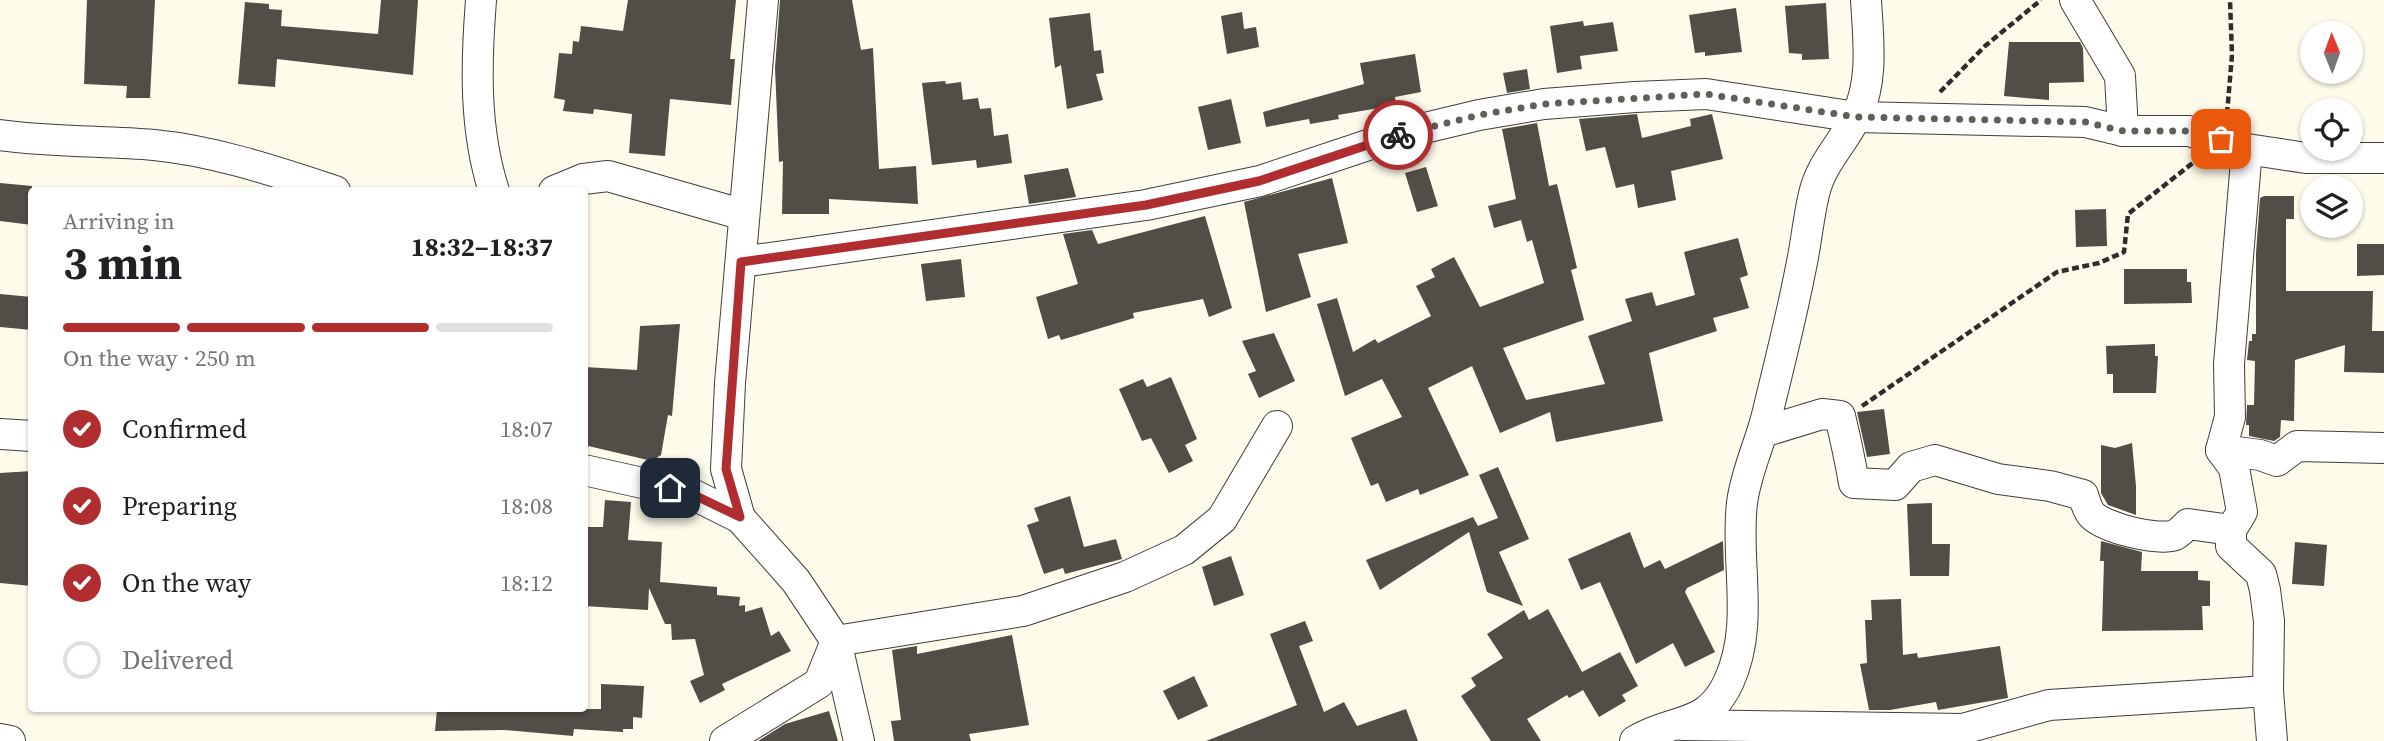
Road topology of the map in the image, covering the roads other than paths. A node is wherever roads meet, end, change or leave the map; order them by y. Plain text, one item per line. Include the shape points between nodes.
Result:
1 (481, 0) edge
2 (763, 0) edge
3 (1866, 0) edge
4 (2075, 0) edge
5 (1856, 117) junction
6 (2123, 131) junction
7 (0, 135) edge
8 (2234, 144) junction
9 (2384, 158) edge
10 (321, 187) edge
11 (493, 187) edge
12 (564, 187) edge
13 (744, 215) junction
14 (741, 262) junction
15 (1277, 426) dead end
16 (1763, 432) junction
17 (0, 434) edge
18 (28, 436) edge
19 (2384, 448) edge
20 (2221, 450) junction
21 (588, 471) edge
22 (740, 517) junction
23 (2231, 530) junction
24 (836, 641) junction
25 (2269, 691) junction
26 (1681, 733) edge
27 (0, 739) edge
28 (10, 741) edge
29 (726, 741) edge
30 (859, 741) edge
31 (1636, 741) edge
32 (2272, 741) edge

1 - 11 street via 476,71
2 - 13 street
3 - 5 street via 1868,68
4 - 6 street via 2120,76
5 - 6 street via 2085,122
5 - 14 street via 1706,94 1544,104 1404,133 1259,181 1146,205
5 - 16 street via 1822,169 1814,193
6 - 8 street via 2189,131
7 - 10 street via 187,150
8 - 9 street via 2306,158
8 - 20 street via 2230,418
12 - 13 street via 608,176
13 - 14 street
14 - 22 street via 726,469
15 - 24 street via 1222,519 1174,555 1106,584 1023,611
16 - 23 street via 1822,414 1840,416 1854,483 1895,485 1911,467 1935,460 1998,479 2083,495 2092,515 2122,533 2175,535 2188,524
16 - 26 street via 1742,505 1741,646 1719,699
17 - 18 street
19 - 20 street via 2297,446 2277,461
20 - 23 street via 2234,468 2242,512
21 - 22 street via 692,494
22 - 24 street via 796,581
23 - 25 street via 2231,546 2261,574 2265,590
24 - 29 street via 819,683
24 - 30 street
25 - 26 street via 2049,705 1963,729
25 - 32 street
26 - 31 street via 1647,734
27 - 28 street

